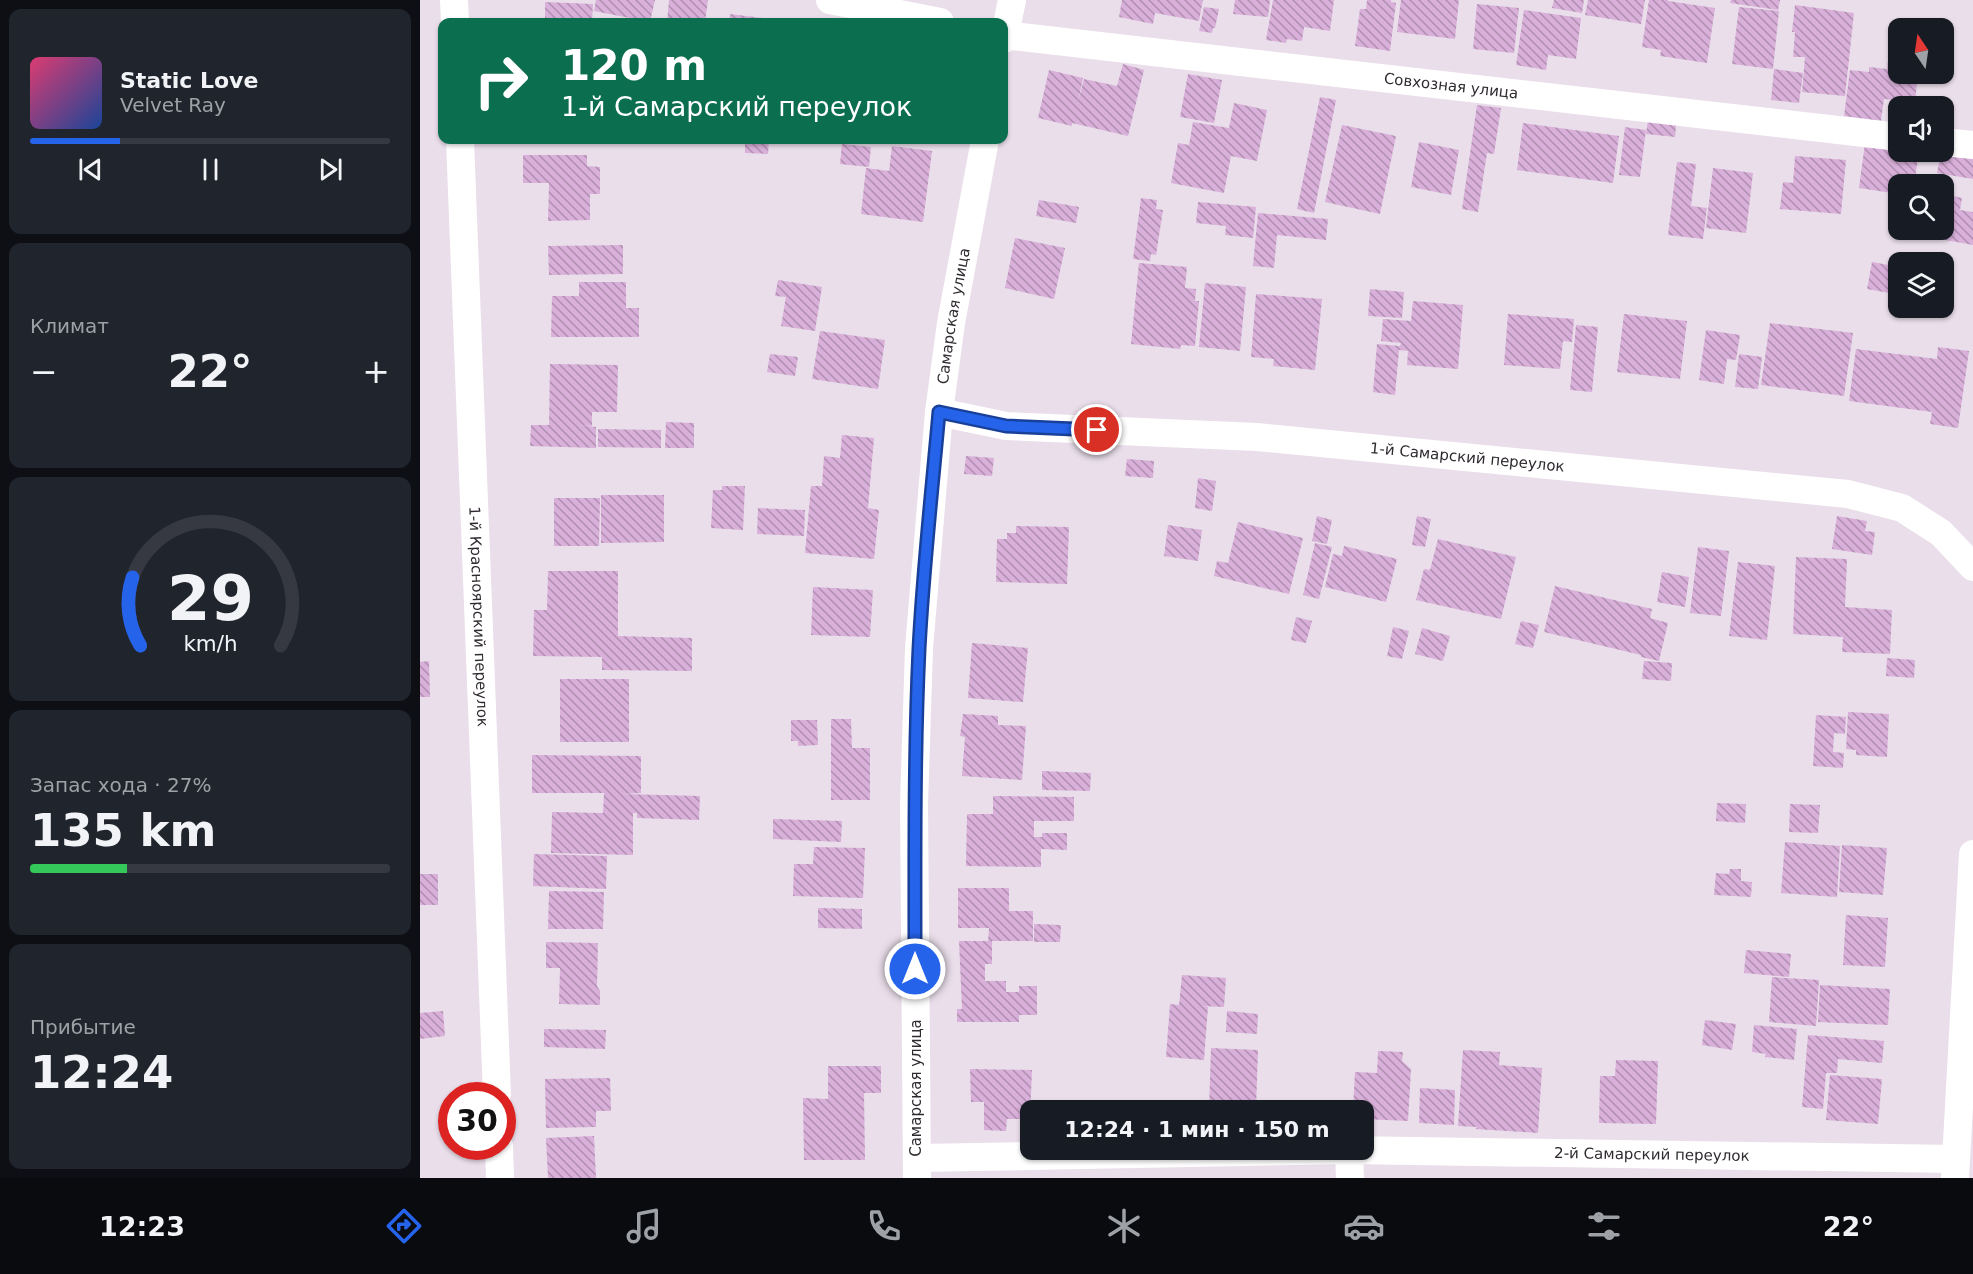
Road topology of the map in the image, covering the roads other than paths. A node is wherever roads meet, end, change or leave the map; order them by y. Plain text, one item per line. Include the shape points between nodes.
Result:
1 (454, 0) edge
2 (830, 0) edge
3 (1012, 0) edge
4 (455, 18) edge
5 (920, 18) edge
6 (1008, 18) edge
7 (1008, 37) edge
8 (1888, 136) edge
9 (1954, 143) edge
10 (460, 144) edge
11 (984, 144) edge
12 (1973, 145) edge
13 (939, 412) junction
14 (1973, 567) edge
15 (1973, 854) edge
16 (496, 1082) edge
17 (499, 1160) edge
18 (1349, 1164) edge
19 (917, 1168) edge
20 (1955, 1168) edge
21 (500, 1178) edge

1 - 4 street
2 - 5 street
3 - 6 street
7 - 8 street, Совхозная улица
9 - 12 street
10 - 16 street, 1-й Красноярский переулок
11 - 13 street, Самарская улица
13 - 14 street, 1-й Самарский переулок via 1006,426 1257,437 1848,494 1902,508 1941,533
13 - 19 street, Самарская улица via 916,714
15 - 20 street
17 - 21 street
18 - 19 street, 2-й Самарский переулок
18 - 20 street, 2-й Самарский переулок

